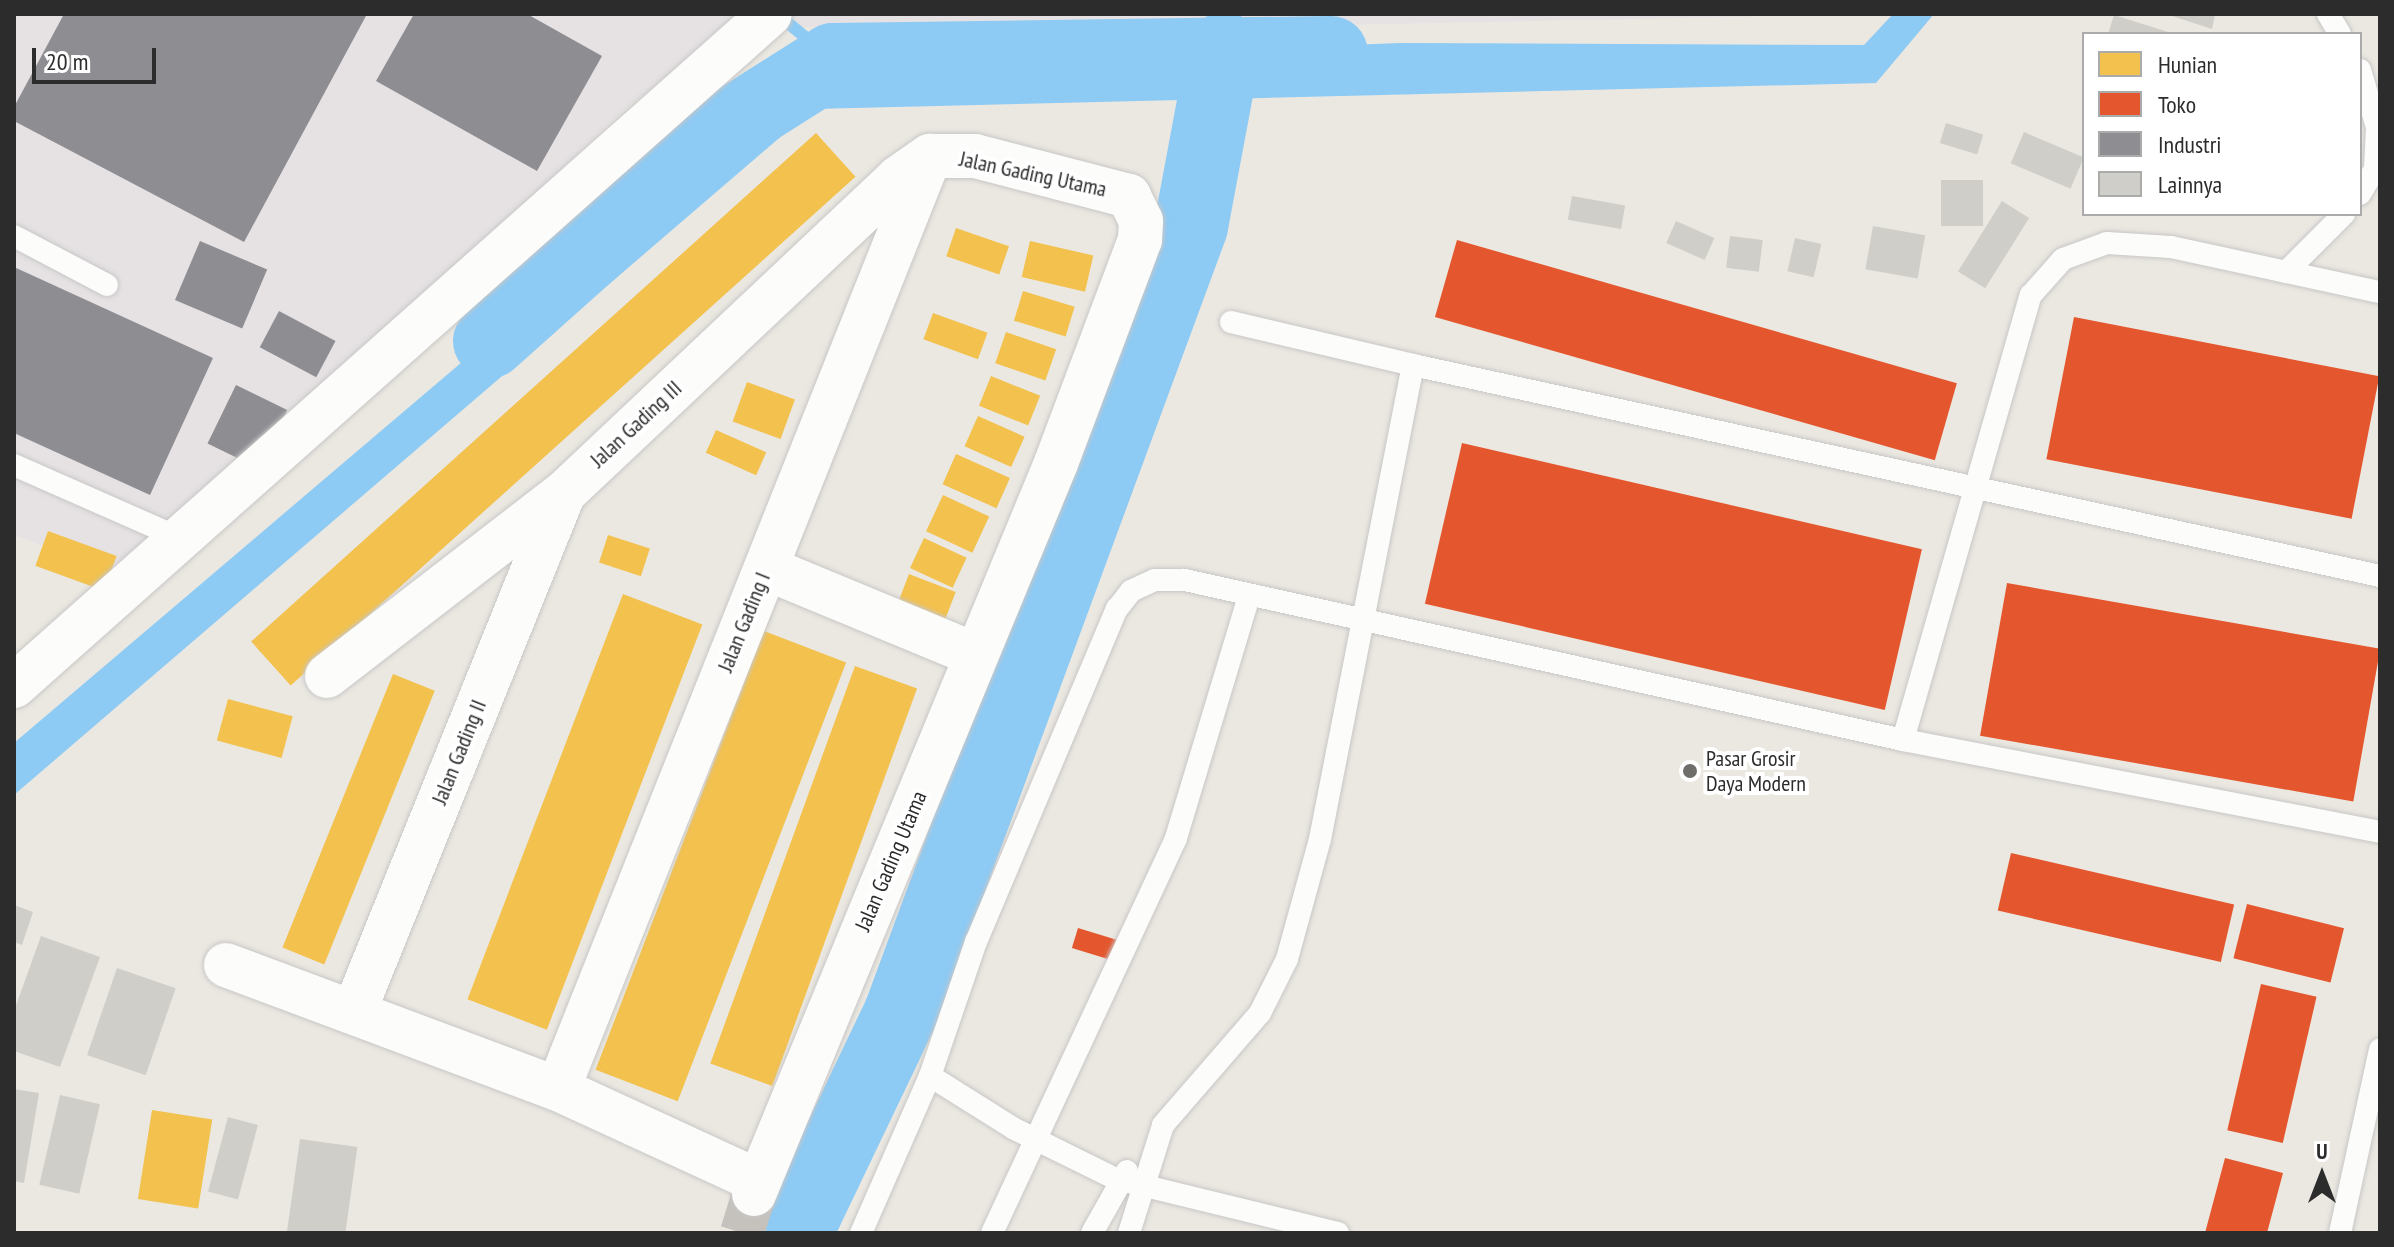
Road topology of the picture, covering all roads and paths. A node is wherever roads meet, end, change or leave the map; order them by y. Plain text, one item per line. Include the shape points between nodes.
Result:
1 (2328, 14) edge
2 (769, 15) edge
3 (2339, 32) edge
4 (2362, 77) edge
5 (930, 156) junction
6 (2362, 191) edge
7 (2342, 216) edge
8 (14, 236) edge
9 (2286, 272) junction
10 (107, 285) dead end
11 (2380, 292) edge
12 (1231, 322) dead end
13 (1413, 365) junction
14 (14, 465) edge
15 (1975, 483) junction
16 (564, 493) junction
17 (177, 537) junction
18 (766, 568) junction
19 (2380, 576) edge
20 (1248, 599) junction
21 (1363, 620) junction
22 (976, 655) junction
23 (327, 676) dead end
24 (14, 686) edge
25 (1903, 740) junction
26 (2380, 832) edge
27 (226, 965) dead end
28 (354, 1012) junction
29 (2380, 1049) edge
30 (930, 1076) junction
31 (558, 1089) junction
32 (1040, 1143) junction
33 (1147, 1157) junction
34 (1116, 1179) junction
35 (1142, 1188) junction
36 (861, 1233) edge
37 (992, 1233) edge
38 (1092, 1233) edge
39 (1129, 1233) edge
40 (1338, 1233) edge
41 (2340, 1233) edge

1 - 3 lane
2 - 17 street
4 - 6 lane via 2377,127 2375,169
5 - 16 street, Jalan Gading III via 898,178
5 - 18 street, Jalan Gading I
5 - 22 street, Jalan Gading Utama via 975,156 1095,183 1129,196 1141,221 1134,259
7 - 9 lane
8 - 10 lane
9 - 11 lane
9 - 15 lane via 2171,247 2107,243 2063,259 2031,295
12 - 13 lane
13 - 15 lane
13 - 21 lane
14 - 17 lane
15 - 19 lane
15 - 25 lane
16 - 23 street, Jalan Gading III
16 - 28 street, Jalan Gading II
17 - 24 street
18 - 22 street
18 - 31 street, Jalan Gading I
20 - 21 lane
20 - 30 lane via 1185,580 1155,580 1131,591 1117,609 976,942
20 - 32 lane via 1176,838
21 - 25 lane
21 - 33 lane via 1320,839 1287,959 1260,1013 1163,1125
22 - 31 street, Jalan Gading Utama via 756,1188
25 - 26 lane
27 - 28 street, Jalan Gading Utama
28 - 31 street, Jalan Gading Utama
29 - 41 lane
30 - 32 lane
30 - 36 lane
32 - 34 lane
32 - 37 lane
33 - 34 lane
33 - 35 lane
34 - 35 lane
34 - 38 lane
35 - 39 lane
35 - 40 lane

